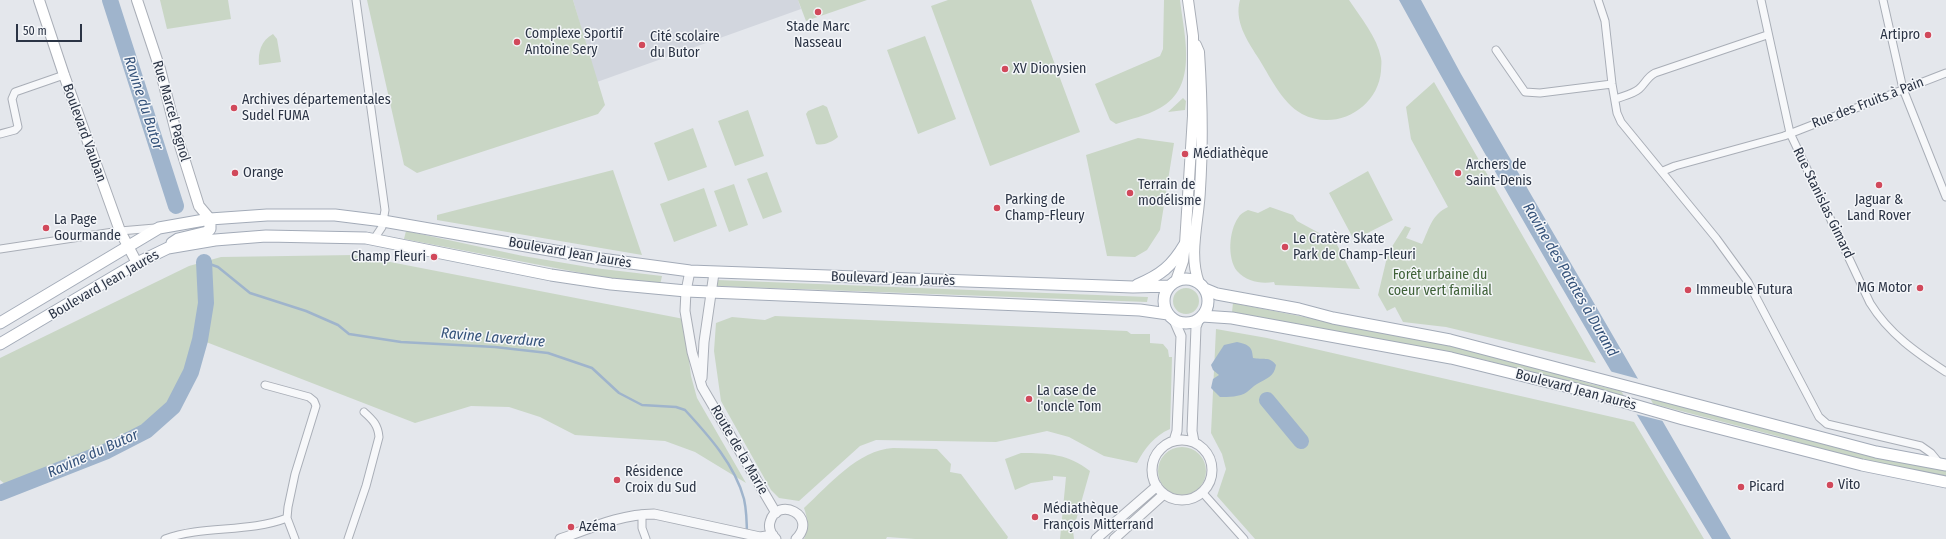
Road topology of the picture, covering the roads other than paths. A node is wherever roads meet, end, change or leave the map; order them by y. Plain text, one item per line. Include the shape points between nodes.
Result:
1 (39, 0) edge
2 (137, 0) edge
3 (356, 0) edge
4 (1188, 0) edge
5 (1598, 0) edge
6 (1761, 0) edge
7 (1883, 0) edge
8 (1768, 35) junction
9 (1194, 36) junction
10 (1496, 50) dead end
11 (1946, 73) edge
12 (64, 75) junction
13 (1612, 84) junction
14 (1903, 89) junction
15 (1616, 99) junction
16 (1790, 133) junction
17 (0, 134) edge
18 (1663, 171) junction
19 (1946, 197) edge
20 (210, 219) junction
21 (383, 220) junction
22 (159, 228) junction
23 (120, 231) junction
24 (374, 239) junction
25 (1185, 244) junction
26 (128, 246) junction
27 (168, 248) junction
28 (0, 249) edge
29 (137, 263) junction
30 (690, 271) junction
31 (714, 273) junction
32 (1173, 284) junction
33 (1202, 286) junction
34 (1133, 287) junction
35 (686, 291) junction
36 (712, 293) junction
37 (1171, 317) junction
38 (1200, 317) junction
39 (0, 323) edge
40 (0, 344) edge
41 (1946, 372) edge
42 (265, 385) dead end
43 (702, 387) junction
44 (364, 412) dead end
45 (1174, 441) junction
46 (1194, 442) junction
47 (1943, 465) edge
48 (1946, 482) edge
49 (1157, 486) junction
50 (1202, 492) junction
51 (1164, 494) junction
52 (776, 513) junction
53 (642, 514) junction
54 (287, 518) junction
55 (741, 535) edge
56 (774, 537) edge
57 (165, 539) edge
58 (295, 539) edge
59 (348, 539) edge
60 (560, 539) edge
61 (646, 539) edge
62 (796, 539) edge
63 (1096, 539) edge
64 (1114, 539) edge
65 (1244, 539) edge

1 - 12 main road, Boulevard Vauban
2 - 20 main road, Rue Marcel Pagnol via 160,69 176,136 199,206
3 - 21 street via 383,192
4 - 9 main road
5 - 13 street via 1604,21
6 - 8 street, Rue Stanislas Gimard
7 - 14 street
8 - 15 street via 1655,73 1634,92
8 - 16 street, Rue Stanislas Gimard
9 - 25 main road via 1193,116
9 - 33 main road via 1199,52 1203,111 1200,204 1194,264
10 - 13 street via 1525,92
11 - 14 street, Rue des Fruits à Pain
12 - 17 street via 16,92 12,100 18,127
12 - 23 main road, Boulevard Vauban
13 - 15 street
14 - 16 street, Rue des Fruits à Pain
14 - 19 street
15 - 18 street via 1617,113 1628,133
16 - 18 street, Rue des Fruits à Pain
16 - 41 street, Rue Stanislas Gimard via 1878,316 1887,328 1913,350
18 - 47 street via 1748,282 1822,420 1827,424 1921,446
20 - 21 main road, Boulevard Jean Jaurès via 267,215 335,215
20 - 22 main road, Boulevard Jean Jaurès
20 - 27 main road via 210,229 206,232 178,239
21 - 24 street via 382,227
21 - 30 main road, Boulevard Jean Jaurès via 601,259
22 - 23 street
22 - 26 main road, Boulevard Jean Jaurès
23 - 26 main road, Boulevard Vauban
23 - 28 street
24 - 27 main road, Boulevard Jean Jaurès via 266,236
24 - 35 main road, Boulevard Jean Jaurès via 551,276
25 - 32 main road via 1183,261
25 - 34 main road via 1177,257 1157,277
26 - 29 main road, Boulevard Vauban
26 - 39 main road, Boulevard Jean Jaurès
27 - 29 main road, Boulevard Jean Jaurès
29 - 40 main road, Boulevard Jean Jaurès
30 - 31 main road, Boulevard Jean Jaurès
30 - 35 street, Route de la Marie
31 - 34 main road, Boulevard Jean Jaurès
31 - 36 street
32 - 33 main road, Boulevard Jean Jaurès via 1188,279
32 - 34 main road, Boulevard Jean Jaurès
32 - 37 main road via 1164,300
33 - 38 main road via 1208,303
33 - 47 main road, Boulevard Jean Jaurès via 1217,294 1299,308 1333,318 1450,340 1842,443
35 - 36 main road, Boulevard Jean Jaurès
35 - 43 street, Route de la Marie via 685,311 692,352
36 - 37 main road, Boulevard Jean Jaurès via 1132,310
36 - 43 street via 707,309
37 - 38 main road, Boulevard Jean Jaurès via 1188,323
37 - 45 street via 1181,336 1177,431
38 - 46 street via 1196,327 1192,431
38 - 48 main road, Boulevard Jean Jaurès via 1232,318 1451,358 1862,465
42 - 54 street via 309,398 316,406 295,474
43 - 52 street, Route de la Marie
44 - 59 street via 374,421 379,437
45 - 46 street
45 - 49 street via 1165,446 1153,462 1152,474
46 - 50 street via 1208,455 1212,465 1212,475
49 - 51 street
49 - 63 street
50 - 51 street via 1184,500
50 - 65 street
51 - 64 street
52 - 56 street via 770,521
52 - 62 street via 786,509 800,516 802,531
53 - 55 street via 654,514
53 - 60 street via 623,516
53 - 61 street via 642,528
54 - 57 street via 275,523 211,530
54 - 58 street
55 - 56 street

